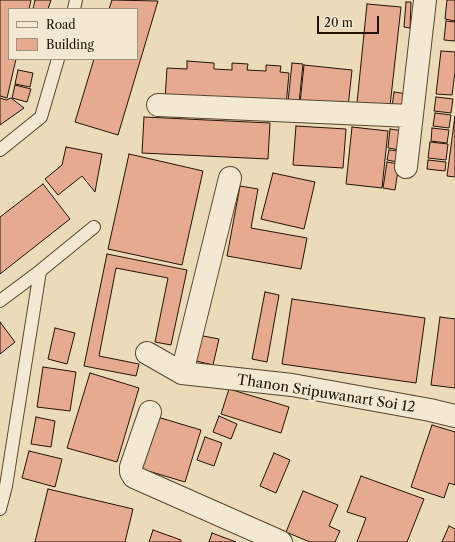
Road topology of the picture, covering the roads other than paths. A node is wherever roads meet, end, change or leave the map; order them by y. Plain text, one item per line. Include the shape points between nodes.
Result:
1 (425, 0) edge
2 (58, 60) edge
3 (158, 105) dead end
4 (411, 116) junction
5 (0, 150) edge
6 (406, 167) dead end
7 (230, 178) dead end
8 (94, 227) dead end
9 (40, 271) junction
10 (0, 301) edge
11 (147, 354) dead end
12 (182, 373) junction
13 (150, 412) dead end
14 (455, 416) edge
15 (0, 509) edge
16 (270, 540) edge

1 - 4 street
2 - 5 lane via 41,116
3 - 4 street
4 - 6 street
7 - 12 street
8 - 9 lane
9 - 10 lane
9 - 15 lane via 6,486
11 - 12 street
12 - 14 street, Thanon Sripuwanart Soi 12 via 292,385
13 - 16 street via 131,467 134,477

